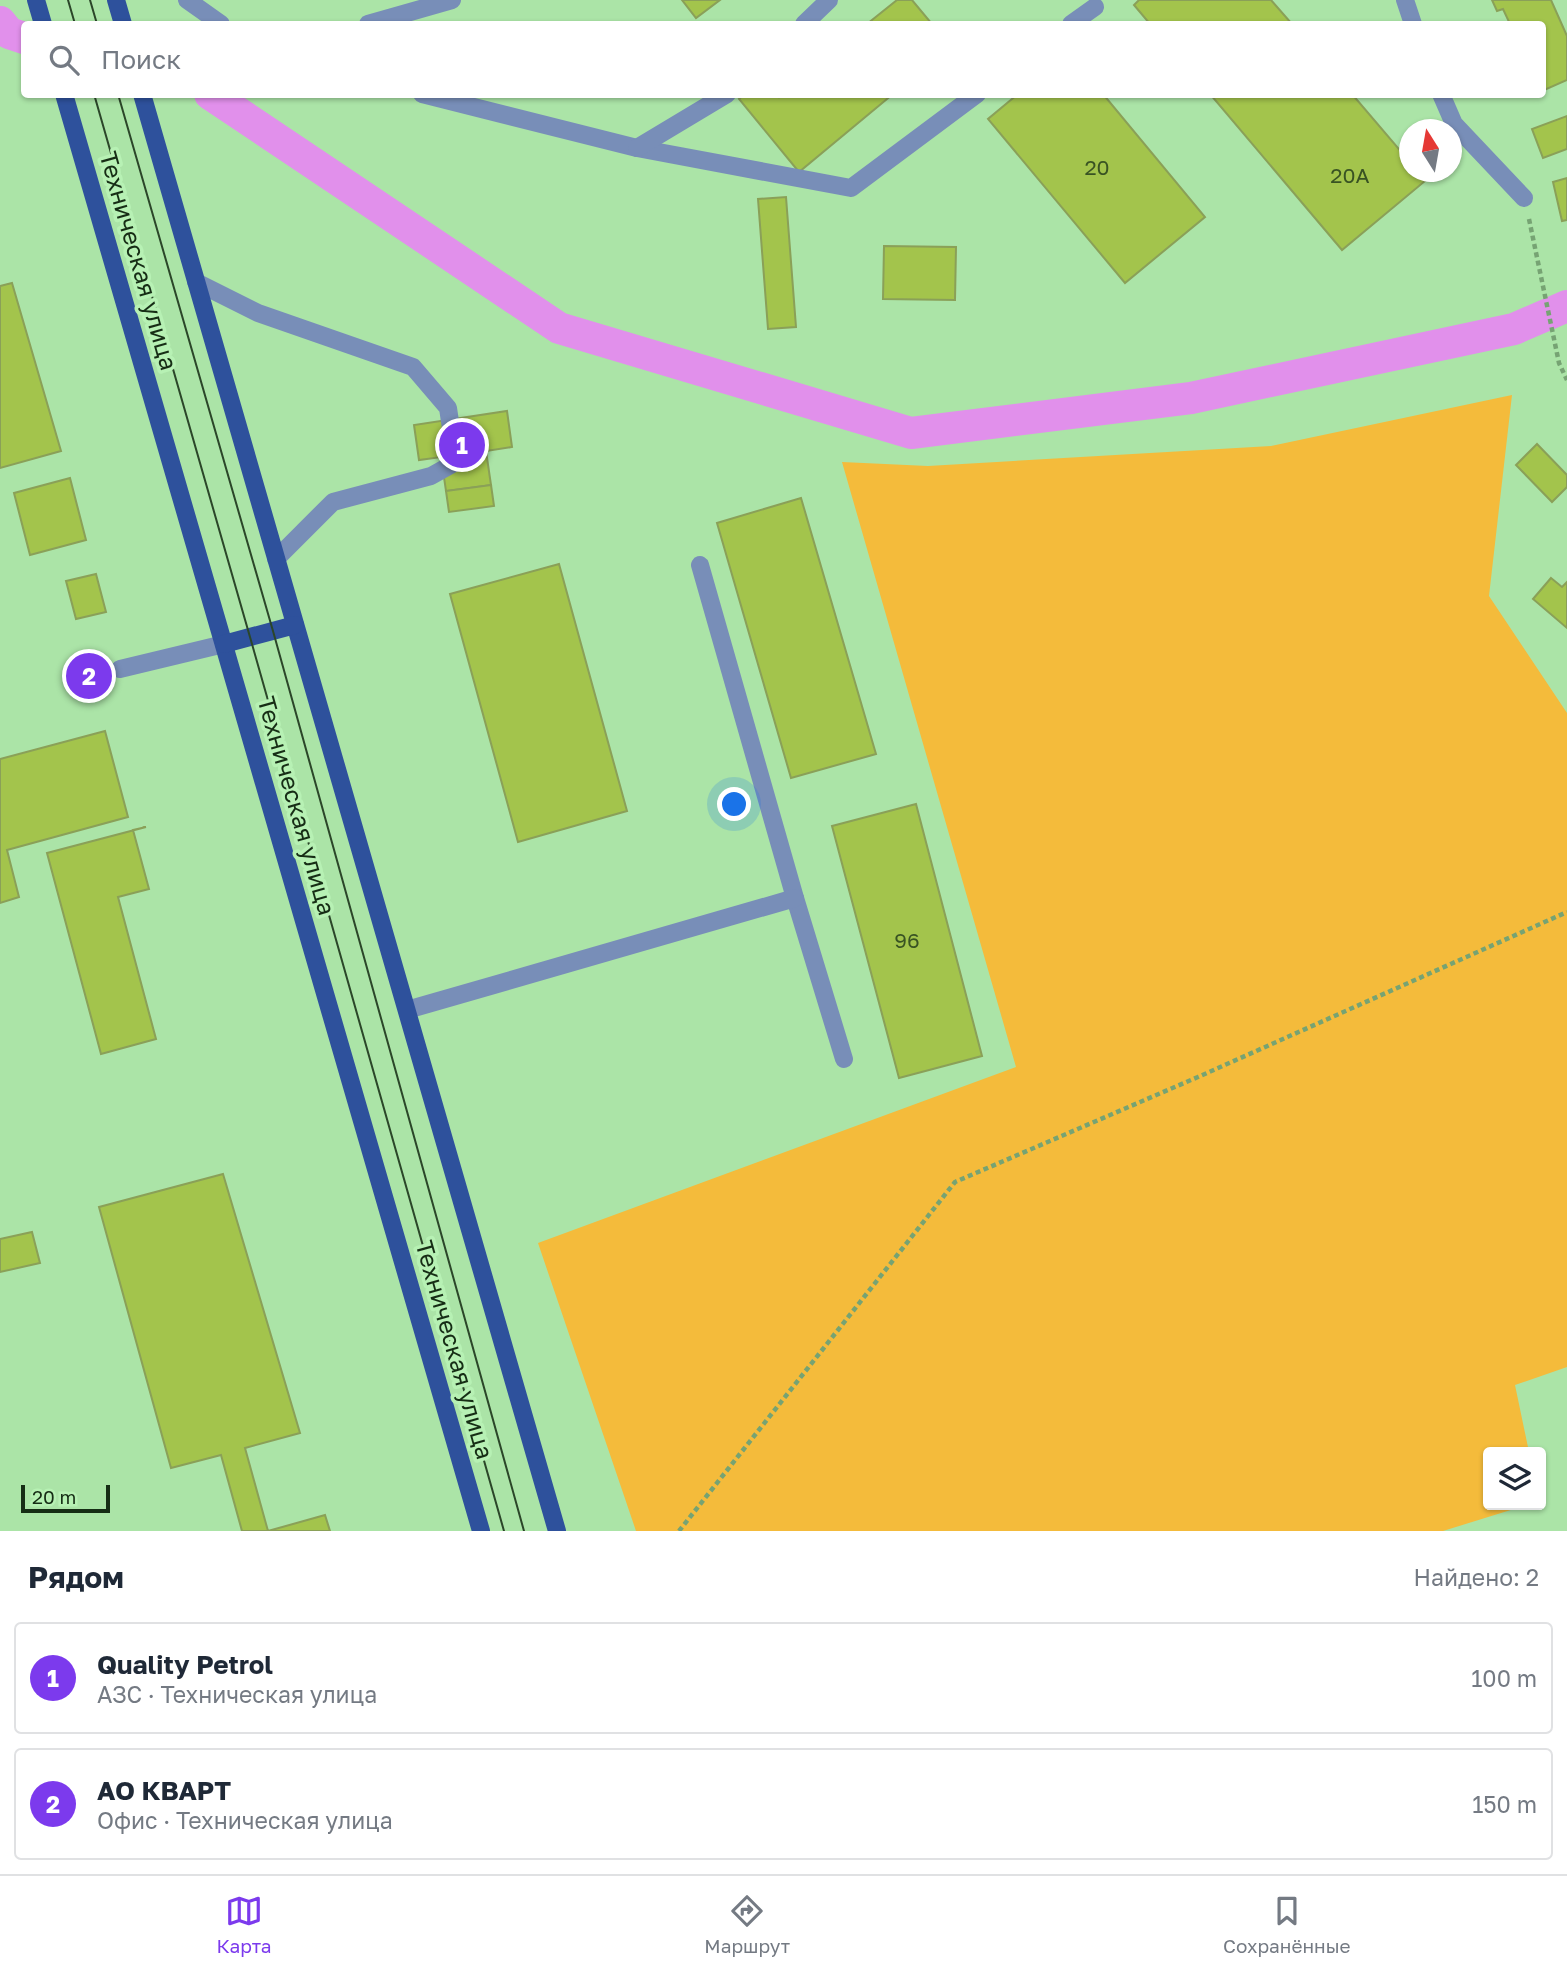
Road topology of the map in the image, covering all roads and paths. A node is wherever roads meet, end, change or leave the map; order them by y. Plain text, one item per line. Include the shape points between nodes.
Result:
1 (36, 0) edge
2 (116, 0) edge
3 (187, 0) edge
4 (452, 0) edge
5 (829, 0) edge
6 (1405, 0) edge
7 (1095, 7) dead end
8 (224, 20) edge
9 (42, 21) edge
10 (121, 21) edge
11 (378, 21) edge
12 (807, 21) edge
13 (1075, 21) edge
14 (1412, 21) edge
15 (65, 98) edge
16 (143, 98) edge
17 (438, 98) edge
18 (720, 98) edge
19 (972, 98) edge
20 (1443, 98) edge
21 (636, 148) junction
22 (1524, 198) joint
23 (196, 282) junction
24 (1567, 380) edge
25 (276, 559) junction
26 (701, 565) dead end
27 (295, 625) junction
28 (224, 644) junction
29 (120, 670) dead end
30 (796, 898) junction
31 (1567, 912) edge
32 (407, 1010) junction
33 (844, 1059) dead end
34 (481, 1531) edge
35 (557, 1531) edge
36 (679, 1531) edge

1 - 9 main road
2 - 10 main road
3 - 8 street
4 - 11 street
5 - 12 street
6 - 14 street
7 - 13 street
15 - 28 main road, Техническая улица
16 - 23 main road, Техническая улица
17 - 21 street
18 - 21 street
19 - 21 street via 851,188
20 - 22 street via 1454,124
22 - 24 path via 1559,363
23 - 25 main road, Техническая улица
23 - 25 street via 258,313 413,367 448,408 456,462 431,476 333,502
25 - 27 main road, Техническая улица
26 - 30 street
27 - 28 main road
27 - 32 main road, Техническая улица
28 - 29 street
28 - 34 main road, Техническая улица
30 - 32 street
30 - 33 street
31 - 36 path via 955,1182
32 - 35 main road, Техническая улица

